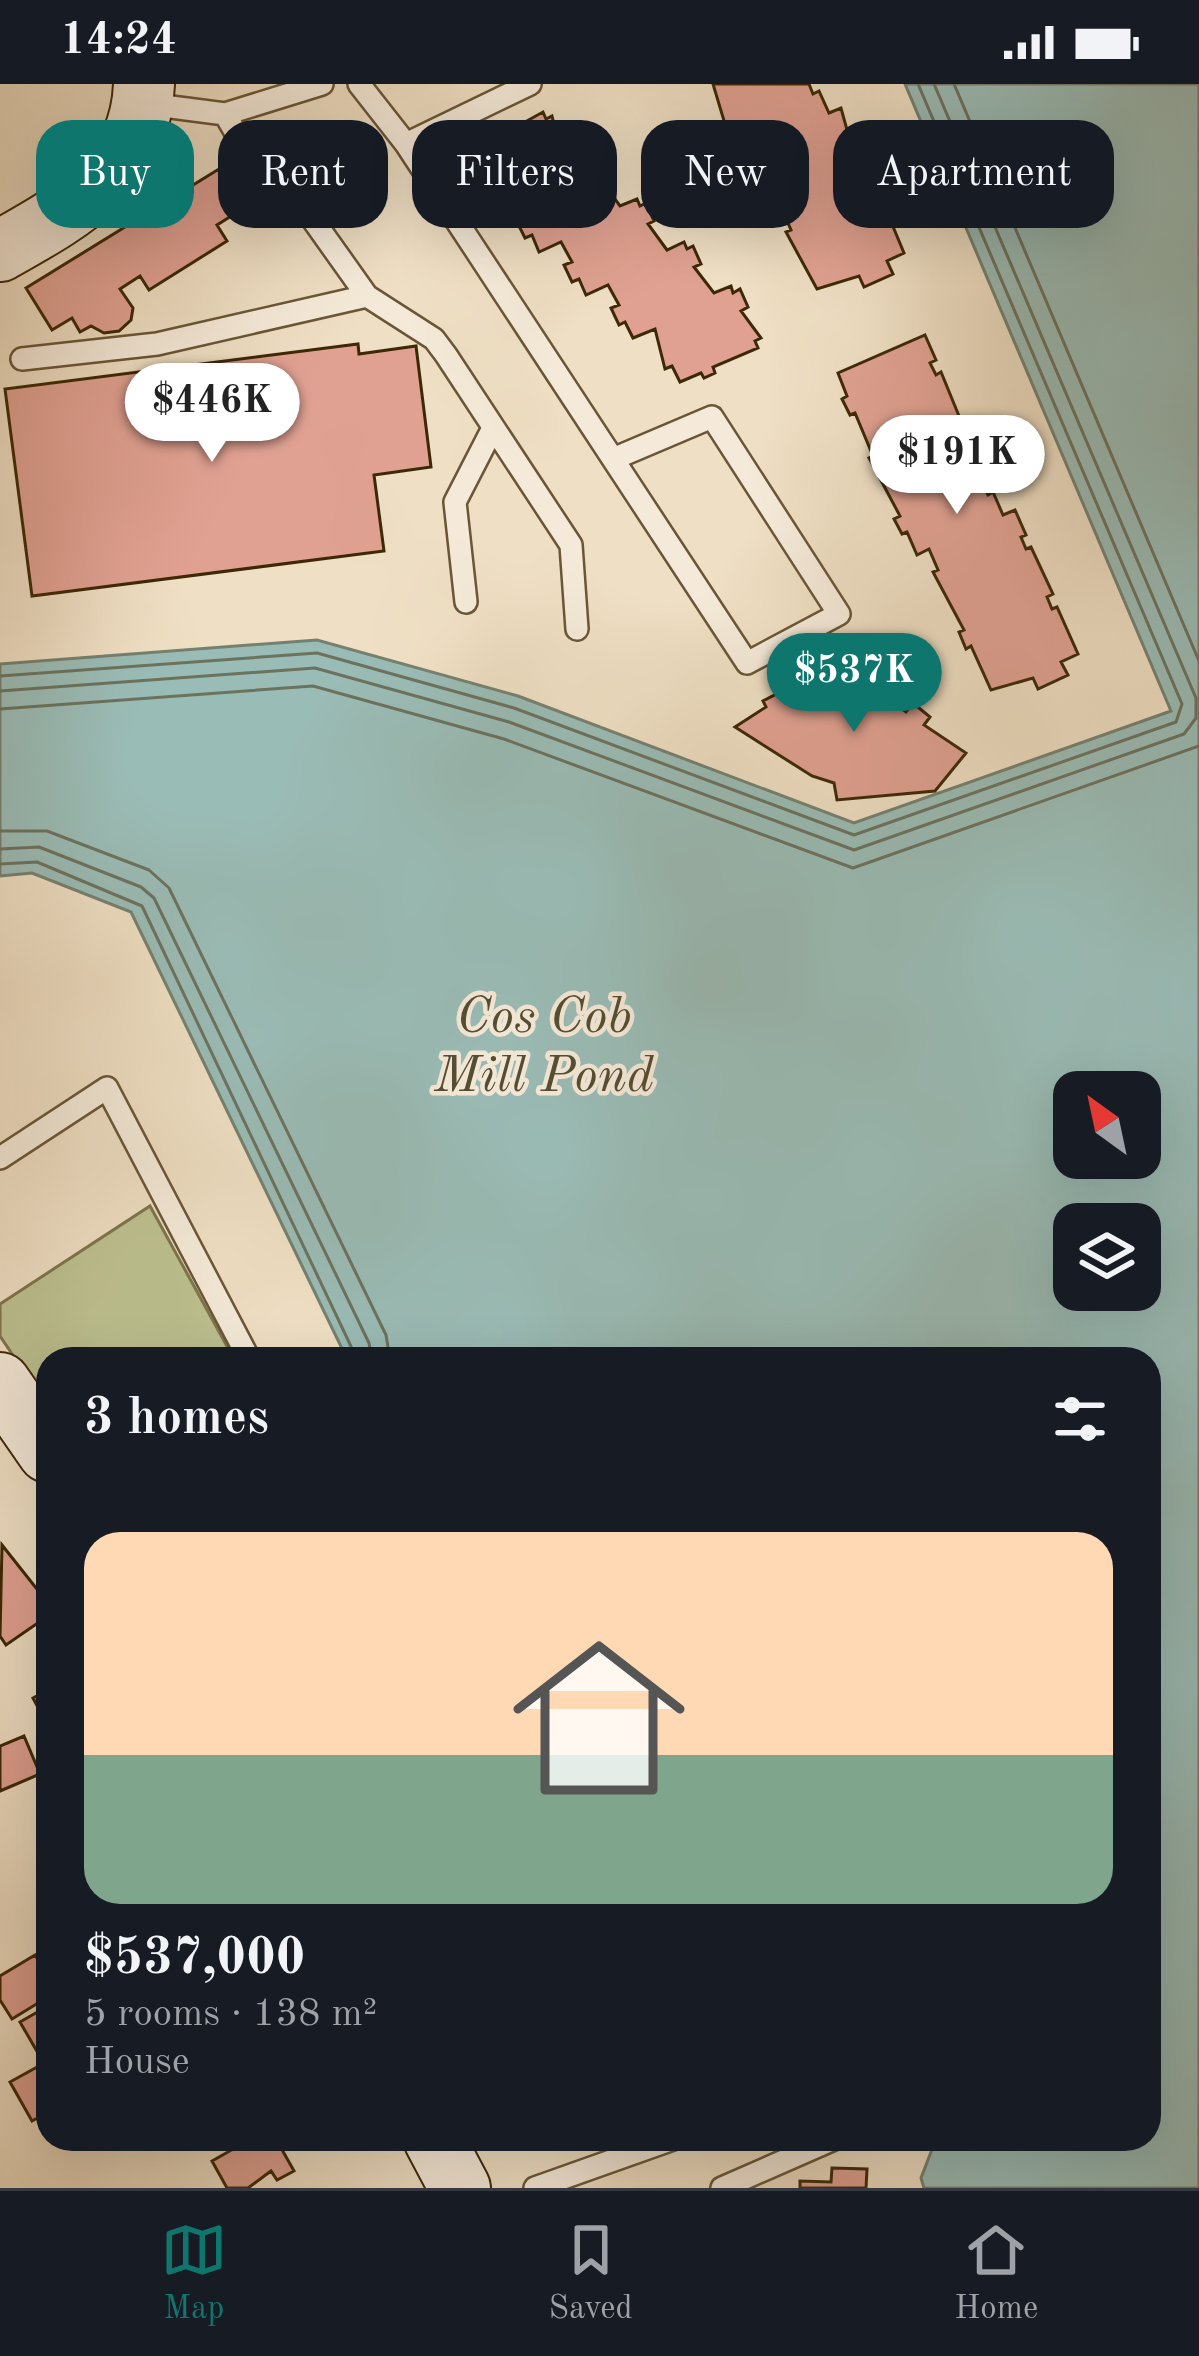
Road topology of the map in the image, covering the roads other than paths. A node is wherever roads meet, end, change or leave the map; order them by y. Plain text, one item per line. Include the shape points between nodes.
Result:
1 (322, 84) edge
2 (358, 84) edge
3 (530, 84) edge
4 (144, 94) edge
5 (225, 114) junction
6 (406, 144) junction
7 (0, 250) edge
8 (367, 296) junction
9 (22, 359) dead end
10 (493, 428) junction
11 (613, 459) junction
12 (466, 602) dead end
13 (577, 629) dead end
14 (0, 1158) edge
15 (243, 1347) edge
16 (0, 1384) edge
17 (36, 1435) edge
18 (440, 2151) edge
19 (640, 2151) edge
20 (807, 2151) edge
21 (460, 2188) edge
22 (535, 2188) edge
23 (722, 2188) edge

1 - 5 lane
2 - 6 lane
3 - 6 lane
4 - 5 lane
4 - 7 main road via 113,174 70,211
5 - 8 lane via 248,154 286,182
6 - 11 lane
8 - 9 lane via 157,344
8 - 10 lane via 434,339
10 - 12 lane via 455,502
10 - 13 lane via 571,545
11 - 11 lane via 712,417 839,614 747,663
14 - 15 lane via 106,1088
16 - 17 main road
18 - 21 main road
19 - 22 lane
20 - 23 lane

